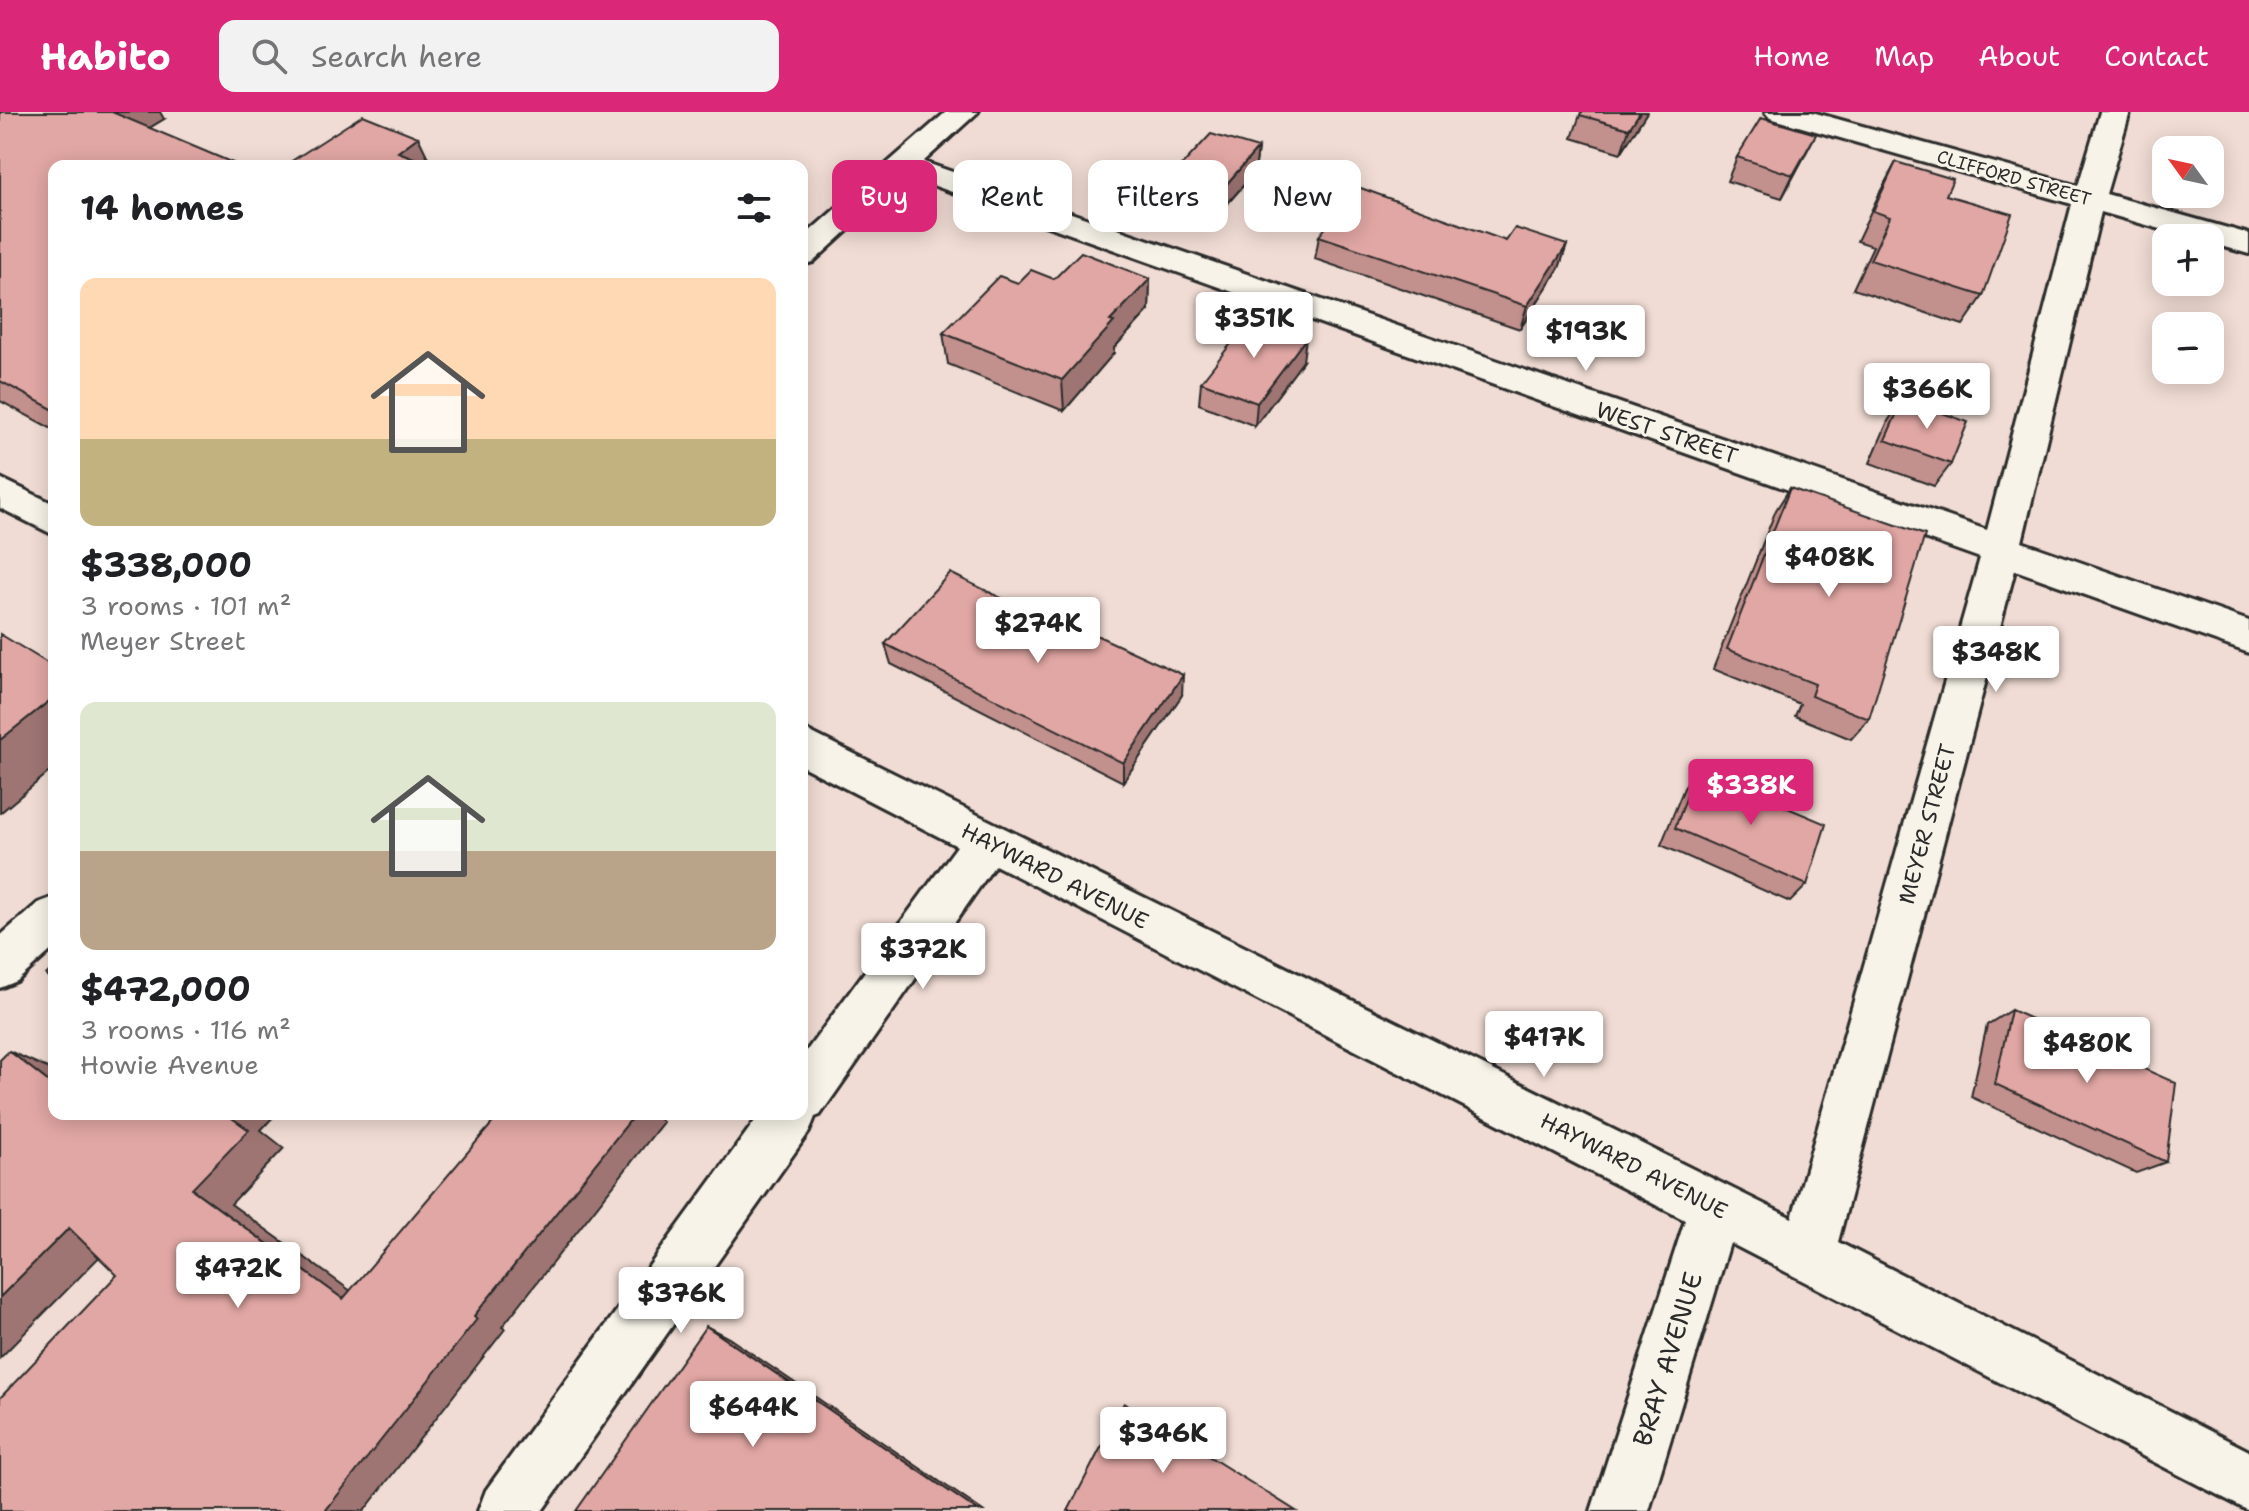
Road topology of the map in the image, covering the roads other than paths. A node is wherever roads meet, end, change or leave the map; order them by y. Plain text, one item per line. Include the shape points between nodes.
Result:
1 (963, 112) edge
2 (1780, 112) edge
3 (2115, 112) edge
4 (910, 160) edge
5 (937, 177) edge
6 (2089, 199) junction
7 (832, 229) edge
8 (2249, 244) edge
9 (808, 250) edge
10 (0, 491) edge
11 (48, 518) edge
12 (2002, 550) junction
13 (2249, 637) edge
14 (808, 749) edge
15 (986, 841) junction
16 (48, 923) edge
17 (0, 966) edge
18 (808, 1090) edge
19 (787, 1120) edge
20 (1715, 1207) junction
21 (1808, 1256) junction
22 (2249, 1482) edge
23 (507, 1511) edge
24 (1620, 1511) edge

1 - 4 street
2 - 6 street, CLIFFORD STREET
3 - 6 street, MEYER STREET
5 - 12 street, WEST STREET
6 - 8 street, CLIFFORD STREET
6 - 12 street, MEYER STREET
7 - 9 street
10 - 11 street
12 - 13 street, WEST STREET
12 - 21 street, MEYER STREET
14 - 15 street, HAYWARD AVENUE
15 - 18 street
15 - 20 street, HAYWARD AVENUE
16 - 17 street
19 - 23 street
20 - 21 street, HAYWARD AVENUE
20 - 24 street, BRAY AVENUE
21 - 22 street, HAYWARD AVENUE

